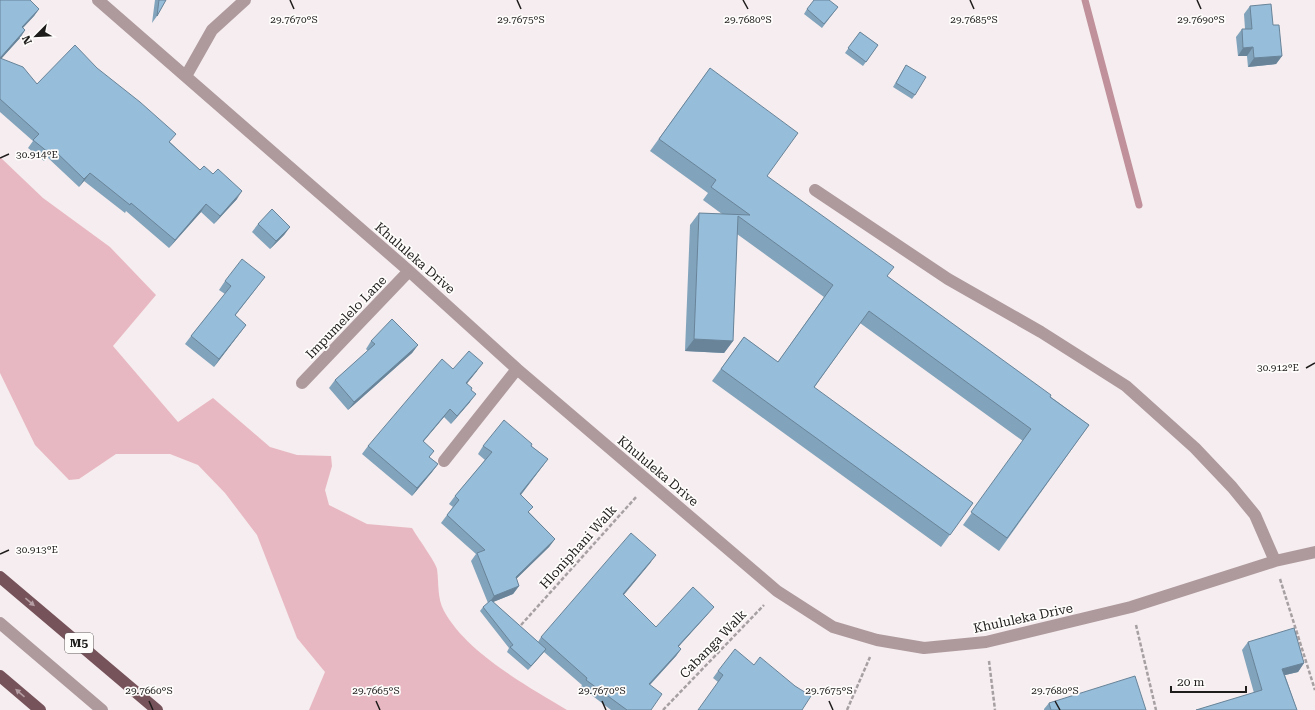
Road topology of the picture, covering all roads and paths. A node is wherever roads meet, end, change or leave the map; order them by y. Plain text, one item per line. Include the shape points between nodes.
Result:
1 (98, 0) edge
2 (245, 0) edge
3 (186, 76) junction
4 (815, 190) dead end
5 (409, 270) junction
6 (517, 369) junction
7 (302, 383) dead end
8 (444, 461) dead end
9 (649, 482) junction
10 (1315, 552) edge
11 (1275, 561) junction
12 (0, 577) edge
13 (777, 591) junction
14 (1131, 607) junction
15 (0, 623) edge
16 (522, 625) edge
17 (877, 640) junction
18 (986, 642) junction
19 (0, 676) edge
20 (1315, 690) edge
21 (40, 710) edge
22 (102, 710) edge
23 (157, 710) edge
24 (663, 710) edge
25 (847, 710) edge
26 (994, 710) edge
27 (1156, 710) edge

1 - 3 street, Khululeka Drive
2 - 3 street via 212,30
3 - 5 street, Khululeka Drive
4 - 11 street via 948,279 1041,332 1126,386 1195,448 1232,487 1254,515
5 - 6 street, Khululeka Drive
5 - 7 street, Impumelelo Lane
6 - 8 street
6 - 9 street, Khululeka Drive
9 - 13 street, Khululeka Drive
9 - 16 path, Hloniphani Walk
10 - 11 street, Khululeka Drive
11 - 14 street, Khululeka Drive
11 - 20 path
12 -> 23 main road, M5
13 - 17 street, Khululeka Drive via 833,626
13 - 24 path, Cabanga Walk
14 - 18 street, Khululeka Drive
14 - 27 path
15 - 22 street
17 - 18 street, Khululeka Drive via 924,648
17 - 25 path
18 - 26 path
21 -> 19 main road

